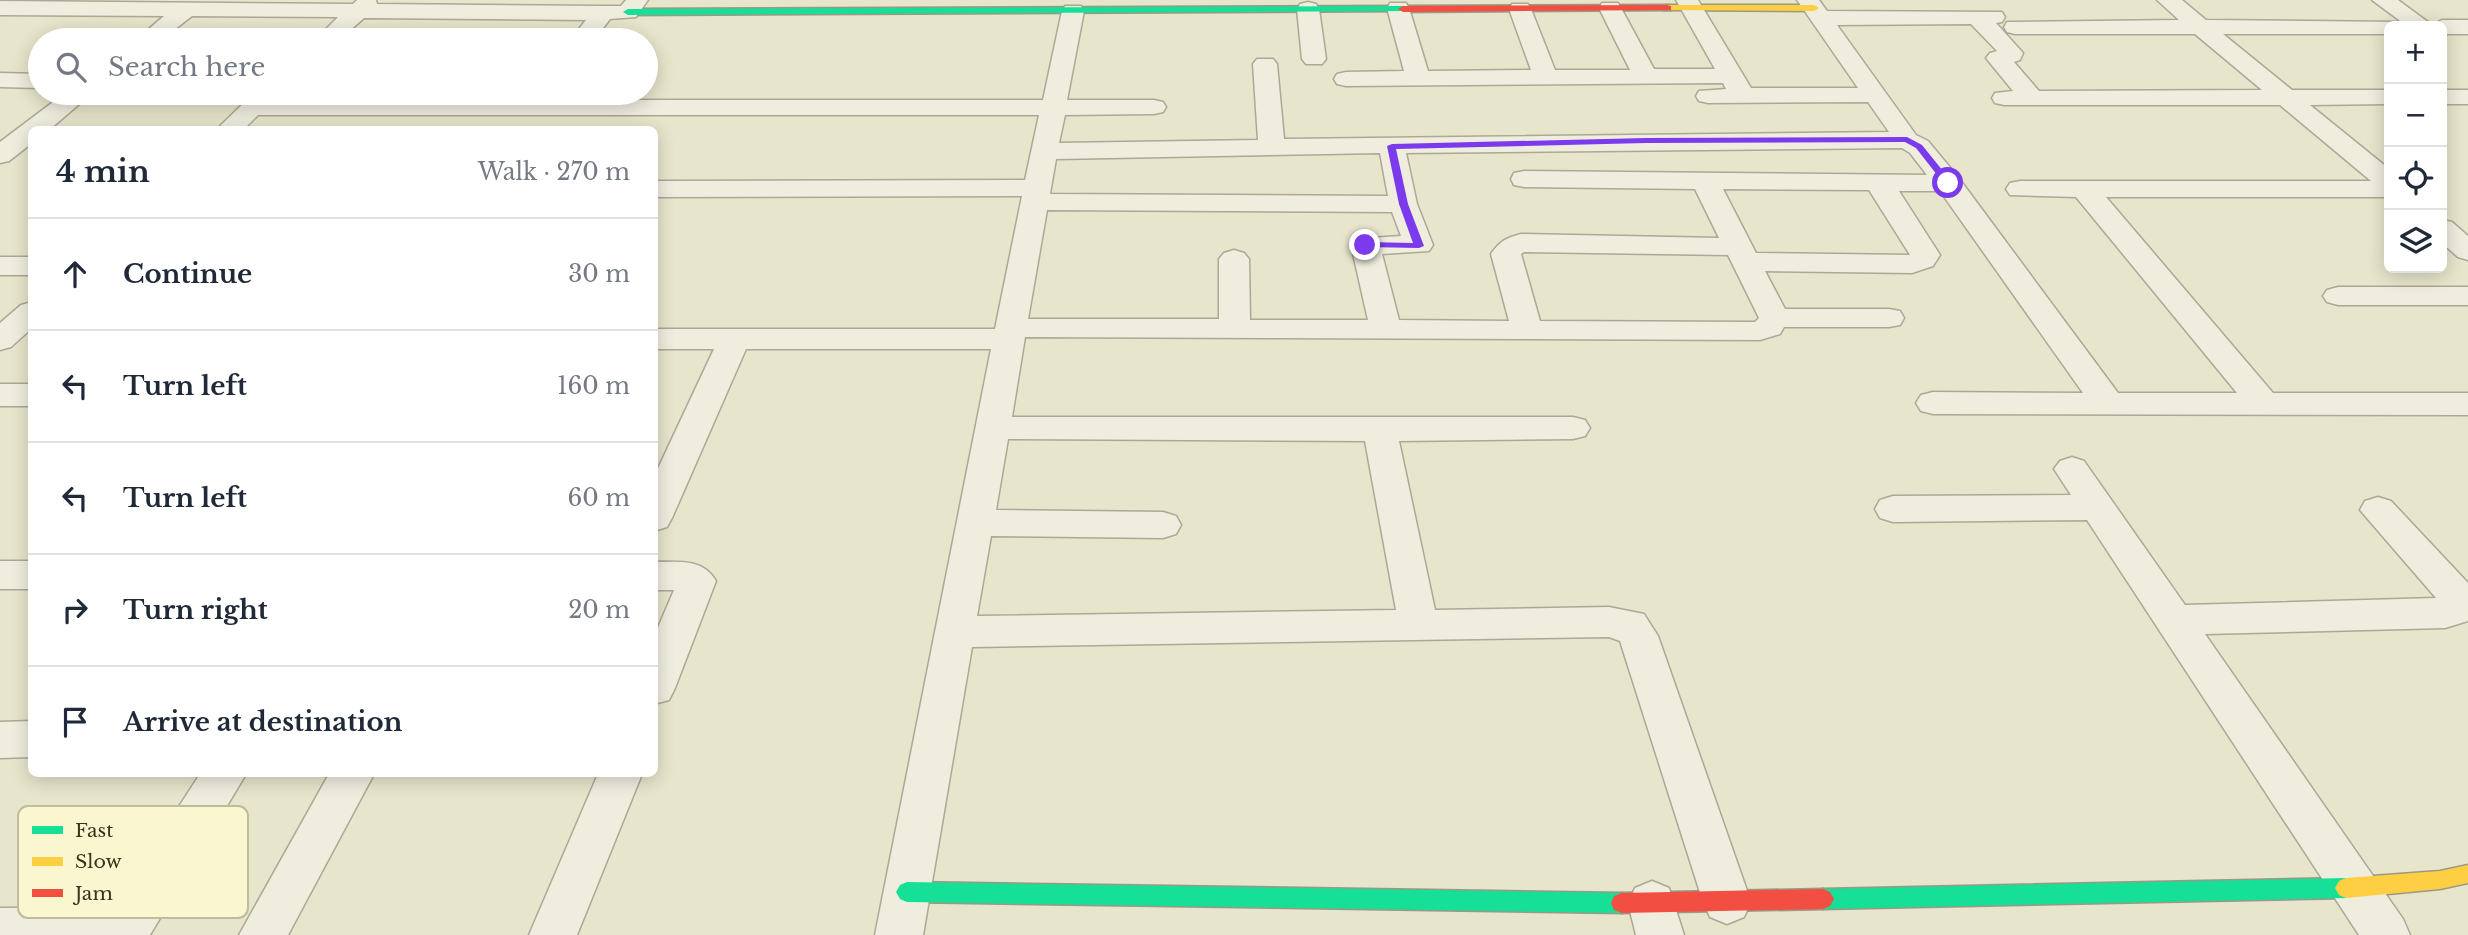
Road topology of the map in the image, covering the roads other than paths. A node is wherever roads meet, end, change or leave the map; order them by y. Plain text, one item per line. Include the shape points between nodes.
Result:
1 (2168, 0) edge
2 (2383, 0) edge
3 (1575, 4) edge
4 (1690, 4) edge
5 (365, 5) edge
6 (1242, 5) edge
7 (497, 6) edge
8 (632, 6) edge
9 (2298, 7) dead end
10 (0, 8) edge
11 (1398, 8) junction
12 (1610, 8) junction
13 (187, 9) junction
14 (1308, 9) junction
15 (1520, 9) junction
16 (1814, 9) edge
17 (1073, 11) junction
18 (603, 13) junction
19 (2414, 21) edge
20 (2202, 26) junction
21 (2015, 27) dead end
22 (2326, 27) junction
23 (2384, 27) edge
24 (2447, 27) edge
25 (2468, 27) edge
26 (162, 28) edge
27 (339, 28) edge
28 (477, 28) edge
29 (591, 28) edge
30 (1314, 58) dead end
31 (1265, 64) dead end
32 (1646, 77) junction
33 (1545, 78) junction
34 (1346, 79) dead end
35 (1418, 79) junction
36 (0, 80) edge
37 (28, 80) edge
38 (1736, 86) junction
39 (1874, 95) junction
40 (1707, 96) dead end
41 (2287, 97) junction
42 (2384, 97) edge
43 (2447, 97) edge
44 (2468, 97) edge
45 (2004, 98) dead end
46 (2032, 98) junction
47 (658, 102) edge
48 (64, 105) edge
49 (255, 105) edge
50 (408, 105) edge
51 (534, 105) edge
52 (1154, 107) dead end
53 (1054, 108) junction
54 (37, 126) edge
55 (232, 126) edge
56 (389, 126) edge
57 (519, 126) edge
58 (28, 133) edge
59 (1907, 140) junction
60 (1392, 146) junction
61 (1272, 148) junction
62 (1045, 151) junction
63 (0, 155) edge
64 (0, 163) edge
65 (28, 163) edge
66 (2384, 178) edge
67 (1524, 179) dead end
68 (1705, 181) junction
69 (1876, 182) junction
70 (1948, 183) junction
71 (2020, 189) dead end
72 (2084, 189) junction
73 (2384, 189) edge
74 (658, 194) edge
75 (1036, 195) junction
76 (1403, 204) junction
77 (2447, 232) edge
78 (2467, 249) edge
79 (1742, 255) junction
80 (1234, 259) dead end
81 (0, 266) edge
82 (28, 266) edge
83 (2338, 296) dead end
84 (2468, 296) edge
85 (28, 315) edge
86 (1774, 318) junction
87 (1889, 318) dead end
88 (1235, 329) junction
89 (1386, 329) junction
90 (1527, 329) junction
91 (1010, 334) junction
92 (658, 339) edge
93 (734, 339) junction
94 (0, 340) edge
95 (0, 395) edge
96 (28, 395) edge
97 (1933, 402) dead end
98 (2108, 403) junction
99 (2263, 403) junction
100 (2464, 408) edge
101 (993, 428) junction
102 (1573, 428) dead end
103 (1380, 430) junction
104 (2072, 469) dead end
105 (2098, 507) junction
106 (658, 509) edge
107 (1893, 509) dead end
108 (2378, 510) dead end
109 (976, 523) junction
110 (1163, 525) dead end
111 (0, 575) edge
112 (28, 575) edge
113 (658, 576) edge
114 (2175, 620) junction
115 (1418, 624) junction
116 (955, 632) junction
117 (658, 678) edge
118 (0, 740) edge
119 (28, 740) edge
120 (223, 777) edge
121 (350, 777) edge
122 (619, 777) edge
123 (205, 806) edge
124 (2468, 874) edge
125 (2356, 888) junction
126 (907, 892) junction
127 (1727, 902) junction
128 (1656, 919) edge
129 (0, 930) edge
130 (125, 932) edge
131 (263, 935) edge
132 (553, 935) edge
133 (899, 935) edge
134 (2386, 935) edge

1 - 20 street
2 - 19 street
3 - 12 street
3 - 15 street
4 - 12 street
4 - 16 street
4 - 38 street
5 - 7 street
5 - 13 street
5 - 27 street
6 - 14 street
6 - 17 street
7 - 18 street
7 - 28 street
8 - 17 street
8 - 18 street
9 - 22 street
10 - 13 street
11 - 14 street
11 - 15 street
11 - 35 street
12 - 32 street
13 - 26 street
14 - 30 street
15 - 33 street
16 - 39 street
16 - 46 street via 1986,17 2012,55 1998,58
17 - 53 street
18 - 29 street
20 - 21 street
20 - 22 street
20 - 41 street
22 - 23 street
24 - 25 street
31 - 61 street
32 - 33 street
32 - 38 street
33 - 35 street
34 - 35 street
36 - 37 street
38 - 39 street
38 - 40 street
39 - 59 street
41 - 42 street
41 - 46 street
41 - 66 street
43 - 44 street
45 - 46 street
47 - 53 street
48 - 54 street
49 - 55 street
50 - 56 street
51 - 57 street
52 - 53 street
53 - 62 street
58 - 63 street
59 - 60 street
59 - 70 street via 1919,147
60 - 61 street
60 - 76 street
61 - 62 street
62 - 75 street
64 - 65 street
67 - 68 street
68 - 69 street
68 - 79 street
69 - 70 street
69 - 79 street via 1925,255 1923,260 1912,264
70 - 98 street
71 - 72 street
72 - 73 street
72 - 99 street
74 - 75 street
75 - 76 street
75 - 91 street
76 - 89 street via 1419,246 1365,245
77 - 78 street
79 - 86 street
79 - 90 street via 1512,246 1506,254
80 - 88 street
81 - 82 street
83 - 84 street
85 - 94 street
86 - 87 street
86 - 90 street via 1760,331
88 - 89 street
88 - 91 street
89 - 90 street
91 - 93 street
91 - 101 street
92 - 93 street
93 - 106 street
95 - 96 street
97 - 98 street
98 - 99 street
99 - 100 street
101 - 103 street
101 - 109 street
102 - 103 street
103 - 115 street
104 - 105 street
105 - 107 street
105 - 114 street
108 - 114 street via 2454,593 2462,604 2459,609
109 - 110 street
109 - 116 street
111 - 112 street
113 - 117 street via 690,576 697,581
114 - 125 street
115 - 116 street
115 - 127 street via 1630,625 1638,636
116 - 126 street
118 - 119 street
120 - 123 street
121 - 131 street
122 - 132 street
124 - 125 street
125 - 127 street
125 - 134 street
126 - 128 street
126 - 133 street
127 - 128 street
129 - 130 street

